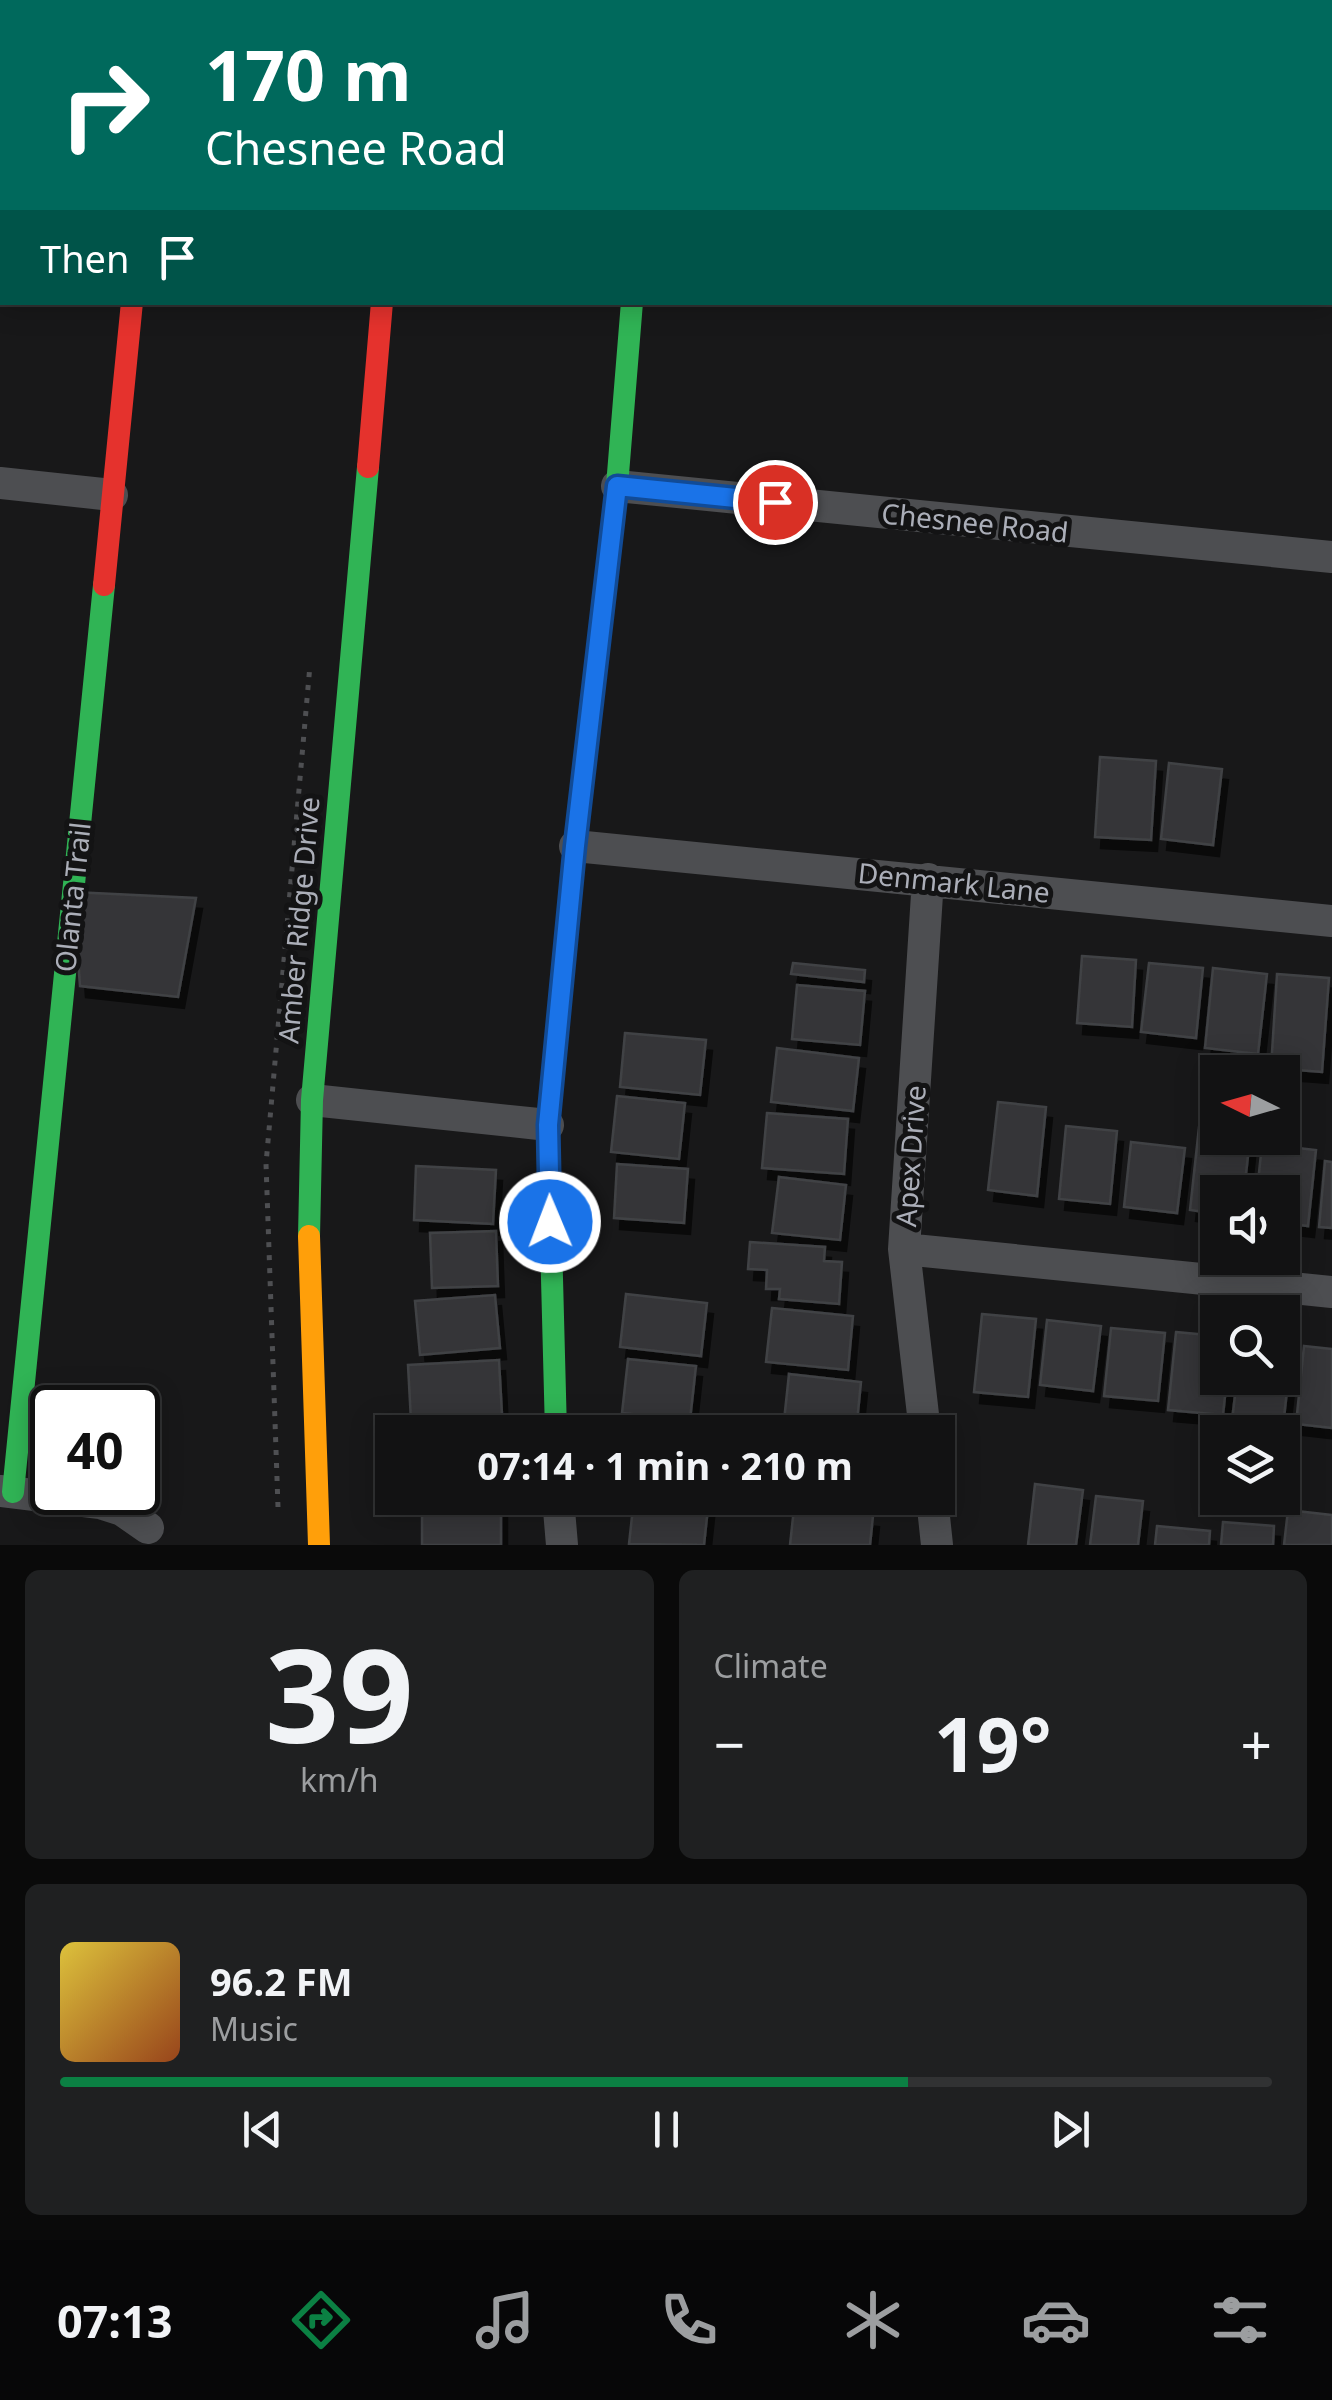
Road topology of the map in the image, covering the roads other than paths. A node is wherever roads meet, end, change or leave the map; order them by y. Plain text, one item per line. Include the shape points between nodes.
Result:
1 (132, 305) edge
2 (382, 305) edge
3 (624, 305) edge
4 (0, 483) edge
5 (617, 486) junction
6 (112, 495) junction
7 (1332, 557) edge
8 (575, 846) junction
9 (928, 879) junction
10 (1332, 921) edge
11 (312, 1100) junction
12 (548, 1125) junction
13 (904, 1249) junction
14 (1332, 1292) edge
15 (556, 1415) edge
16 (922, 1415) edge
17 (6, 1492) edge
18 (559, 1515) edge
19 (934, 1515) edge
20 (148, 1528) dead end
21 (320, 1545) edge
22 (562, 1545) edge
23 (937, 1545) edge

1 - 6 street, Olanta Trail
2 - 11 street, Amber Ridge Drive
3 - 5 street
4 - 6 street
5 - 7 street, Chesnee Road
5 - 8 street
6 - 17 street, Olanta Trail
8 - 9 street, Denmark Lane
8 - 12 street
9 - 10 street, Denmark Lane
9 - 13 street, Apex Drive
11 - 12 street
11 - 21 street, Amber Ridge Drive via 309,1298
12 - 15 street
13 - 14 street
13 - 16 street, Apex Drive
17 - 20 street via 100,1503
18 - 22 street
19 - 23 street

